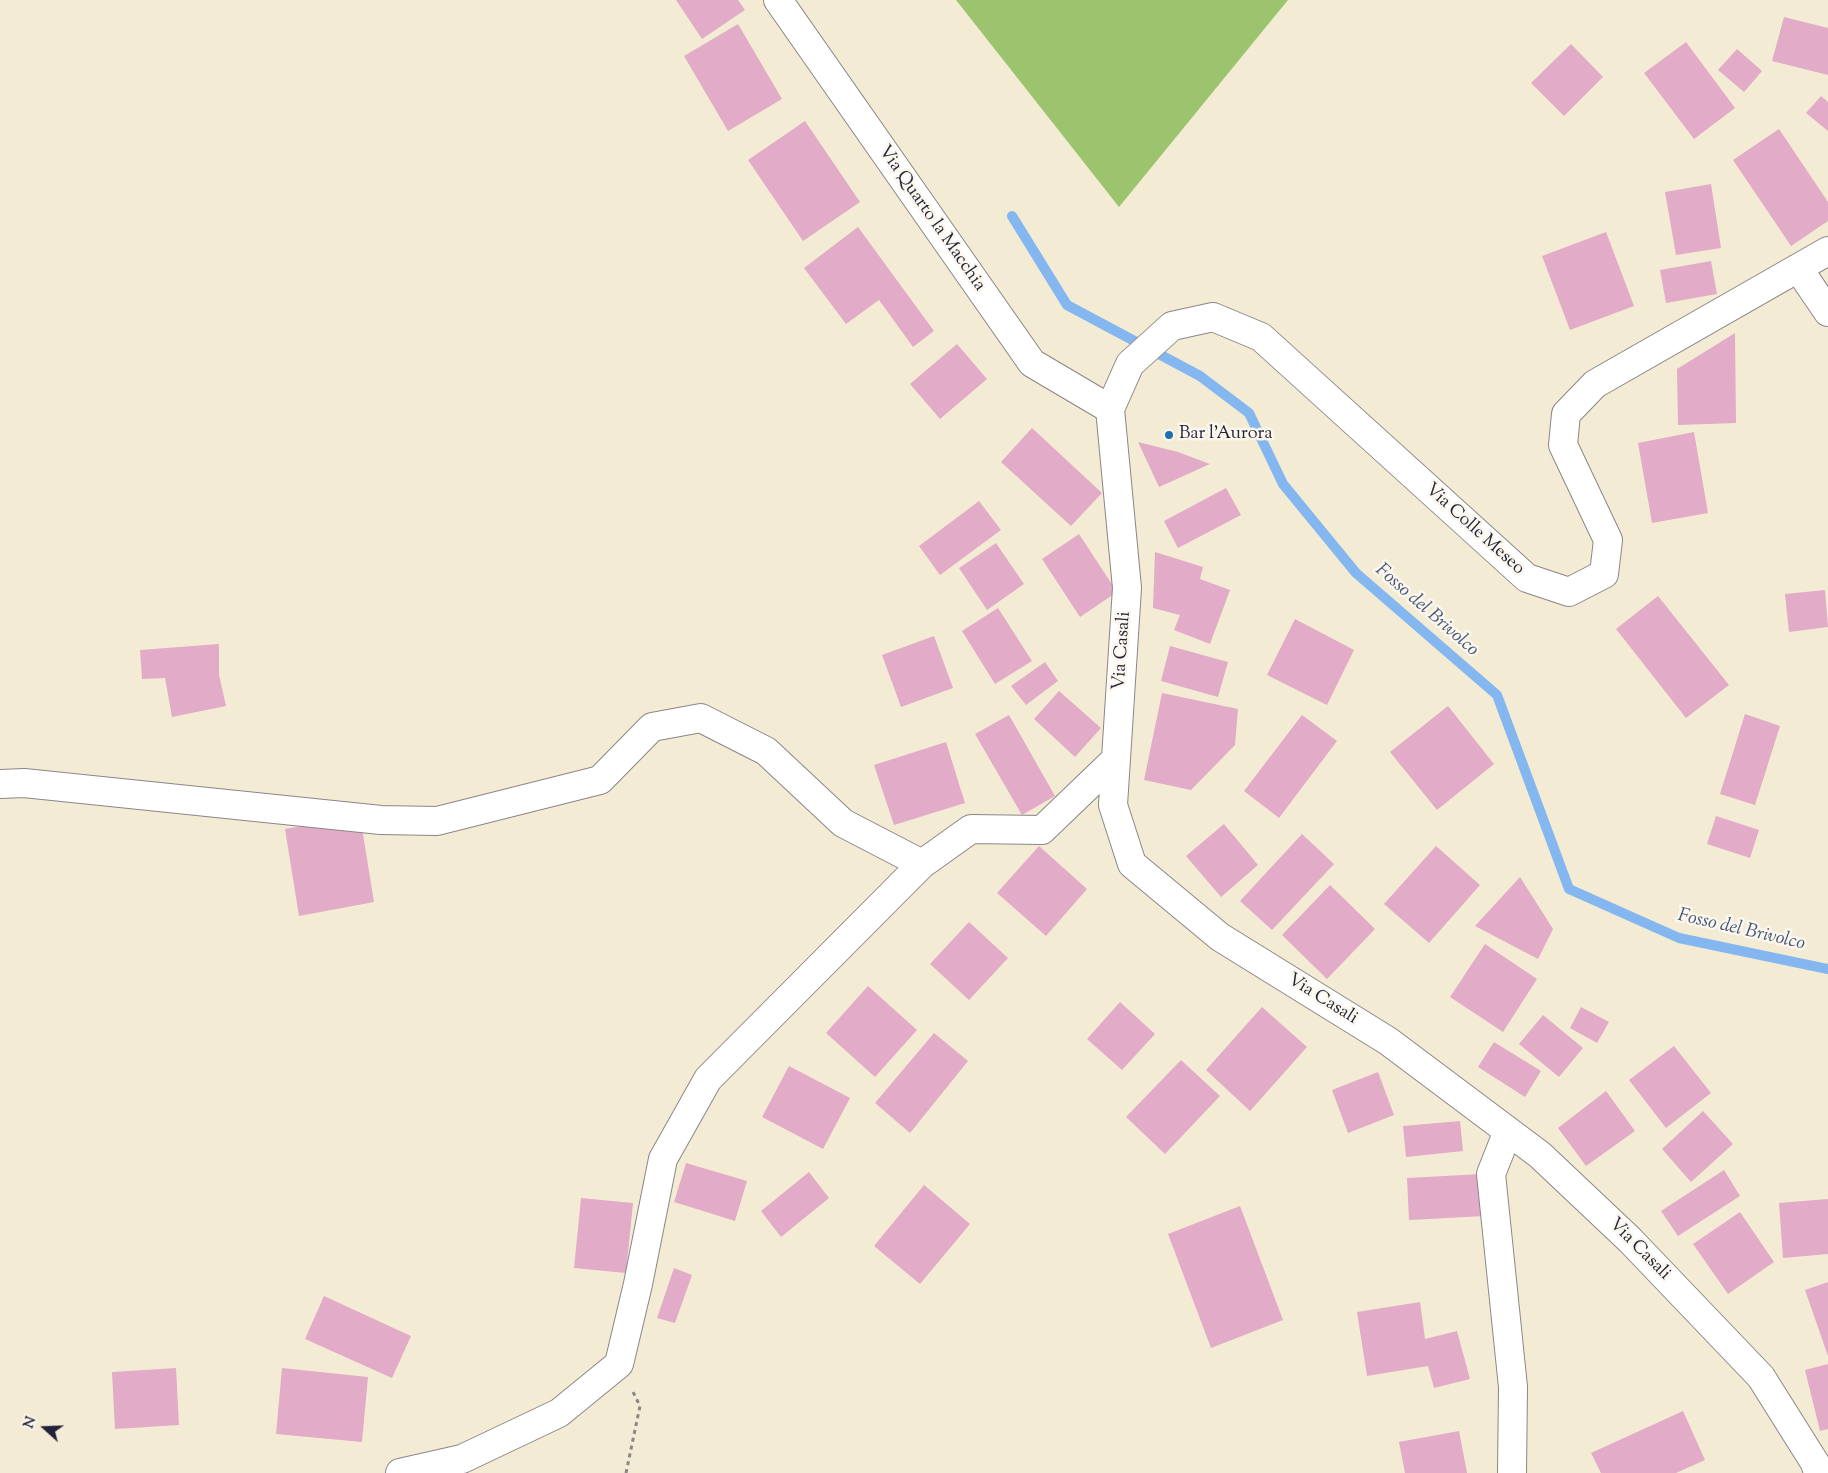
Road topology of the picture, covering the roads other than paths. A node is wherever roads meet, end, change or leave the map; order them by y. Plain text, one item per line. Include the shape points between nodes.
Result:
1 (778, 0) edge
2 (1828, 251) edge
3 (1798, 268) junction
4 (1828, 312) edge
5 (1110, 409) junction
6 (1116, 760) junction
7 (0, 784) edge
8 (922, 864) junction
9 (1508, 1131) junction
10 (400, 1473) edge
11 (1512, 1473) edge
12 (1818, 1473) edge

1 - 5 street, Via Quarto la Macchia via 1032,363
2 - 3 street, Via Colle Meseo
3 - 4 street
3 - 5 street, Via Colle Meseo via 1595,384 1566,414 1563,445 1608,540 1604,574 1569,592 1527,578 1260,337 1213,317 1172,326 1130,364
5 - 6 street, Via Casali via 1127,588
6 - 8 street via 1042,830 971,829
6 - 9 street, Via Casali via 1113,805 1132,864 1220,938 1388,1040
7 - 8 street via 24,783 381,820 437,821 600,780 652,727 702,718 766,751 843,823
8 - 10 street via 708,1079 663,1159 620,1364 559,1413 462,1459
9 - 11 street via 1491,1174 1513,1387
9 - 12 street, Via Casali via 1540,1155 1630,1240 1761,1377 1815,1463

